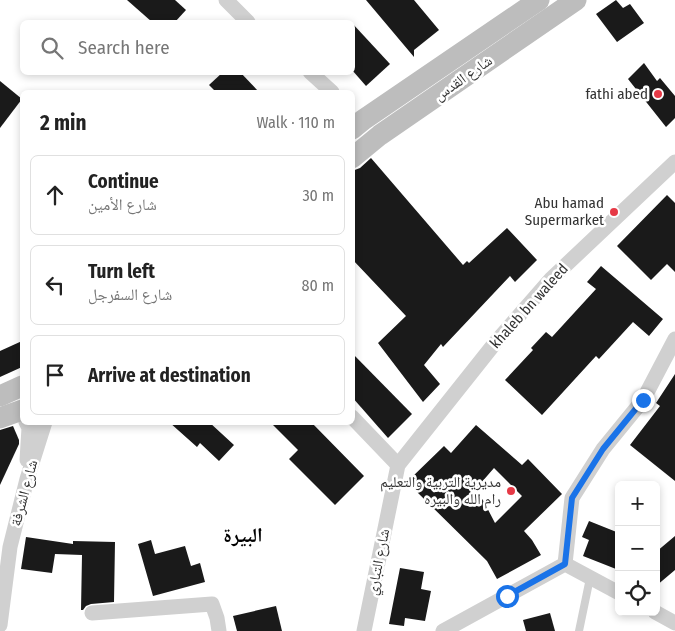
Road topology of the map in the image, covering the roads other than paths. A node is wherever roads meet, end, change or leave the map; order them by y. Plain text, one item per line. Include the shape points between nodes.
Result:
1 (226, 0) edge
2 (539, 0) edge
3 (576, 0) edge
4 (246, 20) edge
5 (313, 75) edge
6 (330, 90) edge
7 (356, 120) edge
8 (380, 135) junction
9 (355, 156) edge
10 (672, 169) edge
11 (675, 339) edge
12 (20, 392) edge
13 (13, 414) edge
14 (355, 420) edge
15 (25, 425) edge
16 (44, 425) edge
17 (398, 464) junction
18 (27, 479) junction
19 (565, 564) junction
20 (590, 578) junction
21 (615, 591) edge
22 (92, 613) dead end
23 (660, 615) edge
24 (675, 623) edge
25 (0, 624) edge
26 (219, 631) edge
27 (364, 631) edge
28 (443, 631) edge
29 (579, 631) edge

1 - 4 street
2 - 7 main road, شارع القدس
3 - 8 main road, شارع القدس
5 - 6 street
7 - 8 main road
8 - 9 main road, شارع القدس
10 - 17 street, khaleb bn waleed via 551,279
11 - 19 street via 643,400 603,449 572,498
12 - 13 main road
14 - 17 street
15 - 18 street via 28,428
16 - 18 street, شارع الشرفة
17 - 27 street, شارع التباري
18 - 25 street, شارع الشرفة via 10,547
19 - 20 street
19 - 28 street
20 - 21 street
20 - 29 lane
22 - 26 street via 212,604
23 - 24 street

